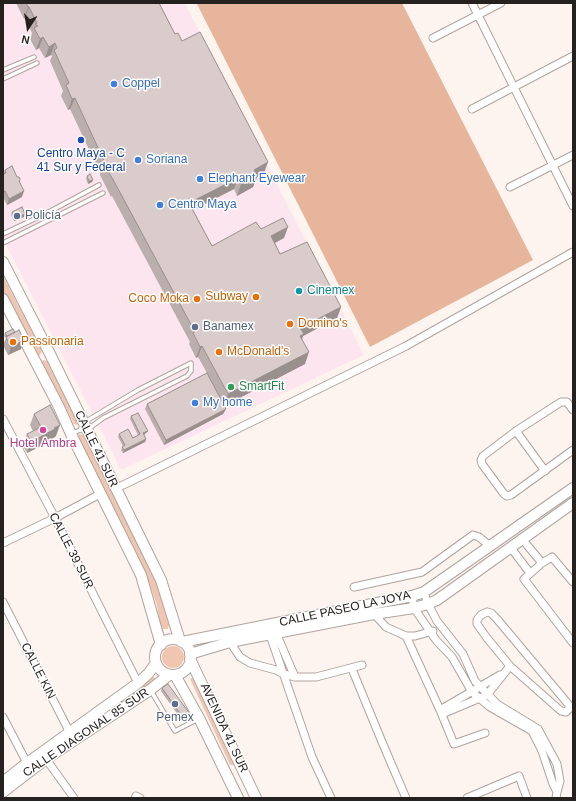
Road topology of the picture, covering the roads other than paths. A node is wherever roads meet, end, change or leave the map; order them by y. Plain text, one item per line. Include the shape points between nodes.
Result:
1 (472, 3) edge
2 (501, 3) edge
3 (478, 15) junction
4 (433, 38) dead end
5 (573, 56) edge
6 (34, 57) dead end
7 (37, 63) dead end
8 (3, 70) edge
9 (3, 79) edge
10 (514, 87) junction
11 (472, 109) dead end
12 (573, 156) edge
13 (553, 166) junction
14 (99, 185) dead end
15 (510, 187) dead end
16 (103, 193) dead end
17 (573, 206) edge
18 (47, 213) junction
19 (50, 220) junction
20 (3, 234) edge
21 (3, 243) edge
22 (573, 252) edge
23 (3, 262) edge
24 (3, 299) edge
25 (50, 354) junction
26 (35, 362) junction
27 (138, 390) junction
28 (142, 398) junction
29 (573, 410) edge
30 (3, 419) edge
31 (80, 429) junction
32 (516, 431) junction
33 (573, 450) edge
34 (545, 470) junction
35 (573, 488) edge
36 (116, 489) junction
37 (100, 494) junction
38 (573, 503) edge
39 (55, 518) junction
40 (522, 539) junction
41 (3, 543) edge
42 (490, 546) junction
43 (511, 548) junction
44 (542, 563) junction
45 (530, 573) junction
46 (573, 582) edge
47 (354, 587) dead end
48 (424, 592) junction
49 (412, 596) junction
50 (3, 602) edge
51 (428, 604) junction
52 (414, 608) junction
53 (374, 614) junction
54 (440, 626) junction
55 (431, 632) junction
56 (273, 634) junction
57 (406, 636) junction
58 (572, 640) edge
59 (181, 642) junction
60 (230, 642) junction
61 (161, 645) junction
62 (190, 656) junction
63 (156, 663) junction
64 (362, 665) dead end
65 (510, 666) junction
66 (352, 669) junction
67 (504, 673) junction
68 (284, 674) junction
69 (172, 675) junction
70 (295, 677) junction
71 (138, 683) junction
72 (481, 687) junction
73 (150, 690) junction
74 (472, 692) junction
75 (487, 695) junction
76 (480, 699) junction
77 (441, 712) junction
78 (3, 716) edge
79 (199, 718) junction
80 (535, 730) junction
81 (485, 733) dead end
82 (71, 737) junction
83 (46, 759) junction
84 (27, 763) junction
85 (244, 769) junction
86 (228, 775) junction
87 (4, 779) edge
88 (3, 792) edge
89 (555, 796) edge
90 (472, 797) edge
91 (74, 798) edge
92 (238, 798) edge
93 (256, 798) edge
94 (331, 798) edge
95 (406, 798) edge
96 (527, 798) edge

1 - 3 street
2 - 3 street
3 - 4 street
3 - 10 street
5 - 10 street
6 - 8 lane
7 - 9 lane
10 - 11 street
10 - 13 street
12 - 13 street
13 - 15 street
13 - 17 street
14 - 18 lane
16 - 19 lane
18 - 19 lane
18 - 20 lane
19 - 21 lane
22 - 36 street via 406,346
23 - 25 main road, CALLE 41 SUR
24 - 26 main road, CALLE 41 SUR
25 - 26 main road
25 - 31 main road, CALLE 41 SUR
26 - 31 main road, CALLE 41 SUR via 59,407
27 - 28 lane
27 - 28 lane via 191,363 191,372 187,376
27 - 31 lane
28 - 31 lane
29 - 32 street via 567,402 561,402
30 - 39 street, CALLE 39 SUR
31 - 36 main road, CALLE 41 SUR
31 - 37 main road, CALLE 41 SUR
32 - 34 street
32 - 34 street via 481,460 504,494 511,495
33 - 34 street
35 - 42 main road, CALLE PASEO LA JOYA
36 - 59 main road, CALLE 41 SUR via 161,580
37 - 39 street
37 - 61 main road, CALLE 41 SUR via 141,575
38 - 40 main road, CALLE PASEO LA JOYA
39 - 41 street
39 - 71 street, CALLE 39 SUR
40 - 43 main road, CALLE PASEO LA JOYA
40 - 44 street
42 - 47 street via 473,535 422,572
42 - 48 main road, CALLE PASEO LA JOYA
43 - 45 street
43 - 51 main road, CALLE PASEO LA JOYA
44 - 45 street
44 - 46 street via 554,557
45 - 58 street via 524,581
48 - 49 main road, CALLE PASEO LA JOYA
48 - 51 street
49 - 52 street
49 - 59 main road, CALLE PASEO LA JOYA
50 - 82 street, CALLE KIN
51 - 52 main road, CALLE PASEO LA JOYA
51 - 54 street
52 - 53 main road, CALLE PASEO LA JOYA
52 - 55 street
53 - 56 main road, CALLE PASEO LA JOYA
53 - 57 street via 386,627
54 - 55 street
54 - 72 street via 464,654 475,681
55 - 57 street
55 - 74 street via 452,657
56 - 60 main road, CALLE PASEO LA JOYA
56 - 68 street
56 - 70 street
57 - 77 street
59 - 61 main road via 168,640
59 - 62 main road via 188,648
60 - 62 main road, CALLE PASEO LA JOYA
60 - 68 street via 240,657 250,663
61 - 63 main road via 156,652
62 - 69 main road via 189,665 185,670
62 - 85 main road, AVENIDA 41 SUR
63 - 69 main road via 159,668
63 - 71 main road, CALLE DIAGONAL 85 SUR
64 - 66 street
65 - 65 street via 561,711 566,712 569,709 569,705 497,619 487,612 481,615 477,624
65 - 67 street
66 - 70 street via 316,677
66 - 95 street
67 - 72 street
67 - 75 street
68 - 70 street
68 - 94 street via 312,757
69 - 73 main road, CALLE DIAGONAL 85 SUR
69 - 79 main road, AVENIDA 41 SUR
71 - 82 main road, CALLE DIAGONAL 85 SUR
72 - 74 street
72 - 75 street
73 - 79 lane via 175,732
73 - 82 main road, CALLE DIAGONAL 85 SUR
74 - 76 street
74 - 77 street
75 - 76 street
75 - 80 street
76 - 77 street
76 - 80 street via 490,707
77 - 81 street via 454,744
78 - 84 street
79 - 86 main road, AVENIDA 41 SUR
80 - 89 street via 557,764 560,781
82 - 83 main road, CALLE DIAGONAL 85 SUR
82 - 84 main road, CALLE DIAGONAL 85 SUR
83 - 88 main road, CALLE DIAGONAL 85 SUR
83 - 91 street
84 - 87 main road, CALLE DIAGONAL 85 SUR
85 - 86 main road
85 - 93 main road, AVENIDA 41 SUR
86 - 92 main road, AVENIDA 41 SUR
90 - 96 street via 519,776

